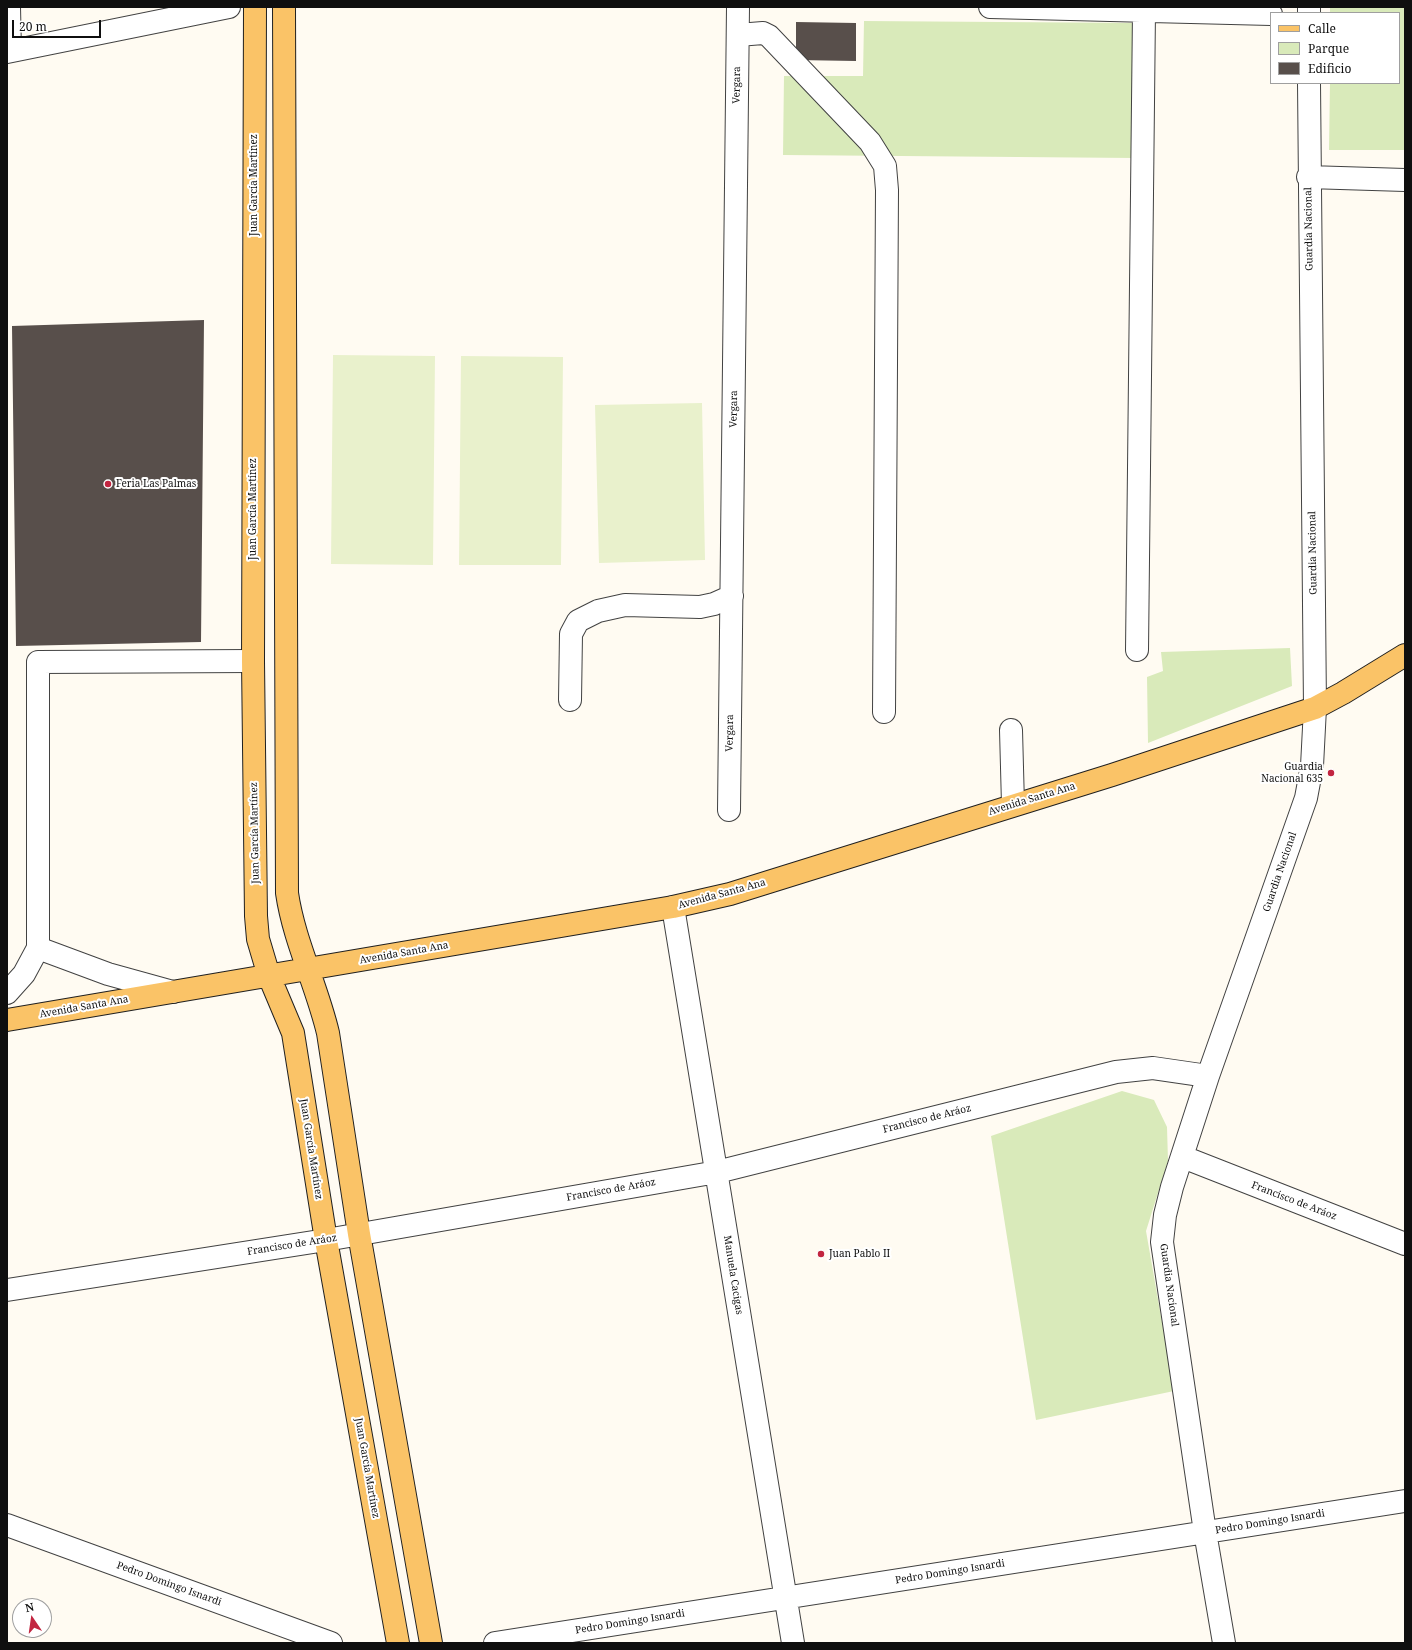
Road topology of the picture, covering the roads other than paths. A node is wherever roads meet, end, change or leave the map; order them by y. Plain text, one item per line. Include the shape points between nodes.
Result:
1 (9, 7) edge
2 (228, 7) edge
3 (255, 7) edge
4 (284, 7) edge
5 (738, 7) edge
6 (990, 7) edge
7 (1008, 7) edge
8 (1144, 11) junction
9 (1270, 14) edge
10 (738, 35) junction
11 (8, 51) edge
12 (1308, 84) edge
13 (1308, 177) junction
14 (1405, 180) edge
15 (732, 596) junction
16 (1137, 650) dead end
17 (1405, 655) edge
18 (253, 661) junction
19 (570, 700) dead end
20 (1315, 708) junction
21 (884, 712) dead end
22 (1010, 730) dead end
23 (1012, 805) junction
24 (729, 810) dead end
25 (673, 907) junction
26 (38, 948) junction
27 (309, 969) junction
28 (269, 976) junction
29 (173, 992) junction
30 (7, 993) edge
31 (7, 1020) edge
32 (1208, 1076) junction
33 (1183, 1157) junction
34 (717, 1172) junction
35 (359, 1234) junction
36 (326, 1240) junction
37 (1405, 1244) edge
38 (7, 1290) edge
39 (1405, 1501) edge
40 (7, 1525) edge
41 (1206, 1532) junction
42 (786, 1597) junction
43 (331, 1643) edge
44 (398, 1643) edge
45 (431, 1643) edge
46 (494, 1643) edge
47 (793, 1643) edge
48 (1224, 1643) edge

1 - 11 street
2 - 11 street
3 - 18 main road, Juan García Martínez
4 - 27 main road via 287,893 290,915
5 - 10 street, Vergara
6 - 7 street
7 - 8 street
8 - 9 street
8 - 16 street
10 - 15 street, Vergara
10 - 21 street via 763,33 769,36 870,142 885,166 887,190
12 - 13 street, Guardia Nacional
13 - 14 street
13 - 20 street, Guardia Nacional
15 - 19 street via 700,607 626,604 598,611 578,621 571,634
15 - 24 street, Vergara
17 - 20 main road, Avenida Santa Ana
18 - 26 street via 38,662
18 - 28 main road, Juan García Martínez via 256,916 258,939
20 - 23 main road, Avenida Santa Ana
20 - 32 street, Guardia Nacional via 1312,766 1306,798
22 - 23 street
23 - 25 main road, Avenida Santa Ana via 730,894
25 - 27 main road, Avenida Santa Ana
25 - 34 street, Manuela Cacigas
26 - 29 street via 108,974
26 - 30 street via 24,974
27 - 28 main road, Avenida Santa Ana
27 - 35 main road via 328,1033
28 - 29 main road, Avenida Santa Ana
28 - 36 main road, Juan García Martínez via 293,1033
29 - 31 main road, Avenida Santa Ana
32 - 33 street, Guardia Nacional
32 - 34 street, Francisco de Aráoz via 1153,1068 1116,1072
33 - 37 street, Francisco de Aráoz
33 - 41 street, Guardia Nacional via 1165,1215 1162,1242
34 - 35 street, Francisco de Aráoz
34 - 42 street, Manuela Cacigas
35 - 36 street, Francisco de Aráoz
35 - 45 main road
36 - 38 street, Francisco de Aráoz
36 - 44 main road, Juan García Martínez
39 - 41 street, Pedro Domingo Isnardi
40 - 43 street, Pedro Domingo Isnardi
41 - 42 street, Pedro Domingo Isnardi
41 - 48 street, Guardia Nacional
42 - 46 street, Pedro Domingo Isnardi
42 - 47 street, Manuela Cacigas

